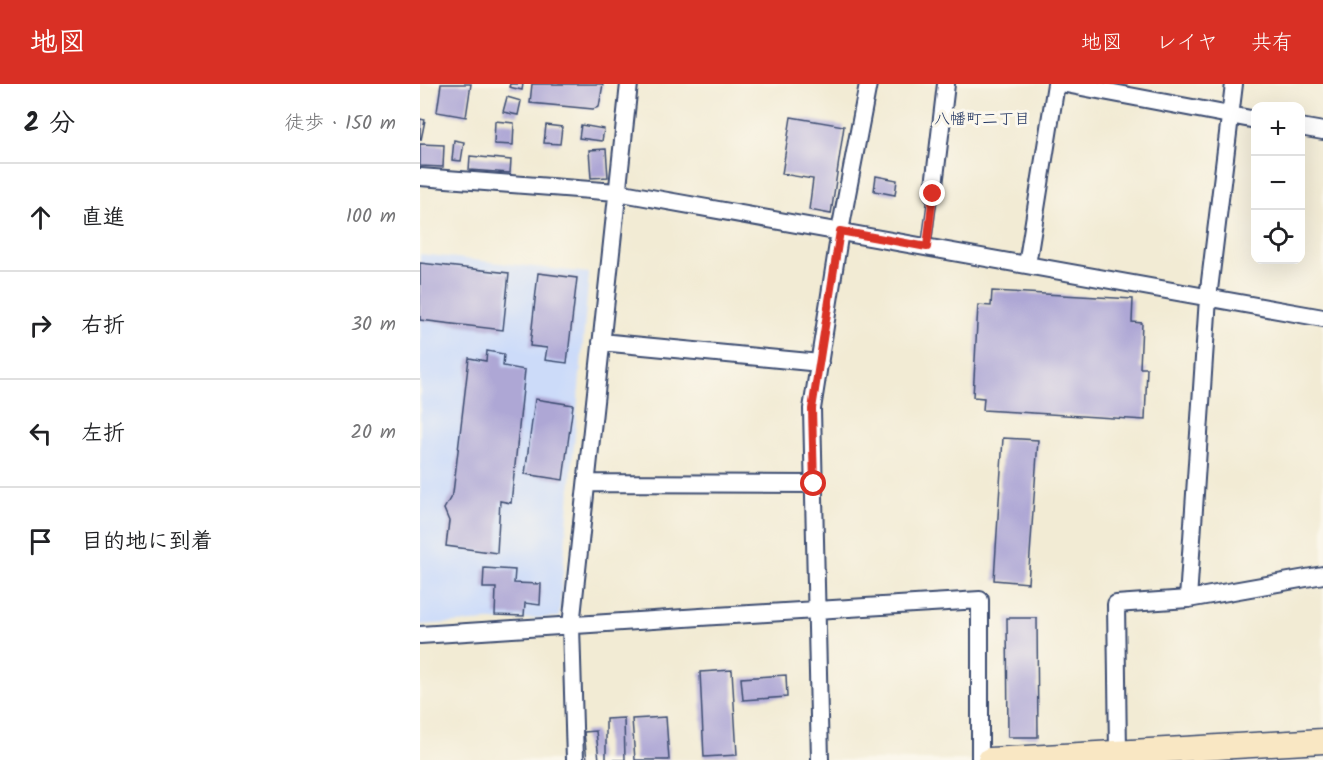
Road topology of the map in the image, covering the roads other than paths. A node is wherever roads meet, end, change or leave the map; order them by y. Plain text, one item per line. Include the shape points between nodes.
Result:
1 (629, 84) edge
2 (868, 84) edge
3 (946, 84) edge
4 (1056, 84) edge
5 (1066, 84) edge
6 (1234, 84) edge
7 (1230, 115) junction
8 (1251, 119) edge
9 (1305, 128) edge
10 (1323, 131) edge
11 (420, 177) edge
12 (618, 192) junction
13 (933, 194) joint
14 (840, 231) junction
15 (927, 247) junction
16 (1027, 265) junction
17 (1208, 298) junction
18 (1323, 318) edge
19 (601, 342) junction
20 (819, 363) junction
21 (586, 483) junction
22 (814, 484) junction
23 (1323, 575) edge
24 (1188, 599) junction
25 (818, 608) junction
26 (571, 626) junction
27 (420, 636) edge
28 (1323, 741) edge
29 (1132, 755) edge
30 (575, 760) edge
31 (820, 760) edge
32 (980, 760) edge
33 (990, 760) edge

1 - 12 street
2 - 14 street
3 - 13 street
4 - 16 street
5 - 7 street
6 - 7 street
7 - 8 street
7 - 17 street
9 - 10 street
11 - 12 street
12 - 14 street
12 - 19 street
13 - 15 lane
14 - 15 street
14 - 20 street
15 - 16 street
16 - 17 street
17 - 18 street
17 - 24 street
19 - 20 street
19 - 21 street
20 - 22 street via 812,409
21 - 22 street
21 - 26 street
22 - 25 street
23 - 24 street
24 - 29 street via 1116,604
25 - 26 street
25 - 31 street
25 - 32 street via 980,600
26 - 27 street
26 - 30 street
28 - 29 main road
29 - 33 main road

